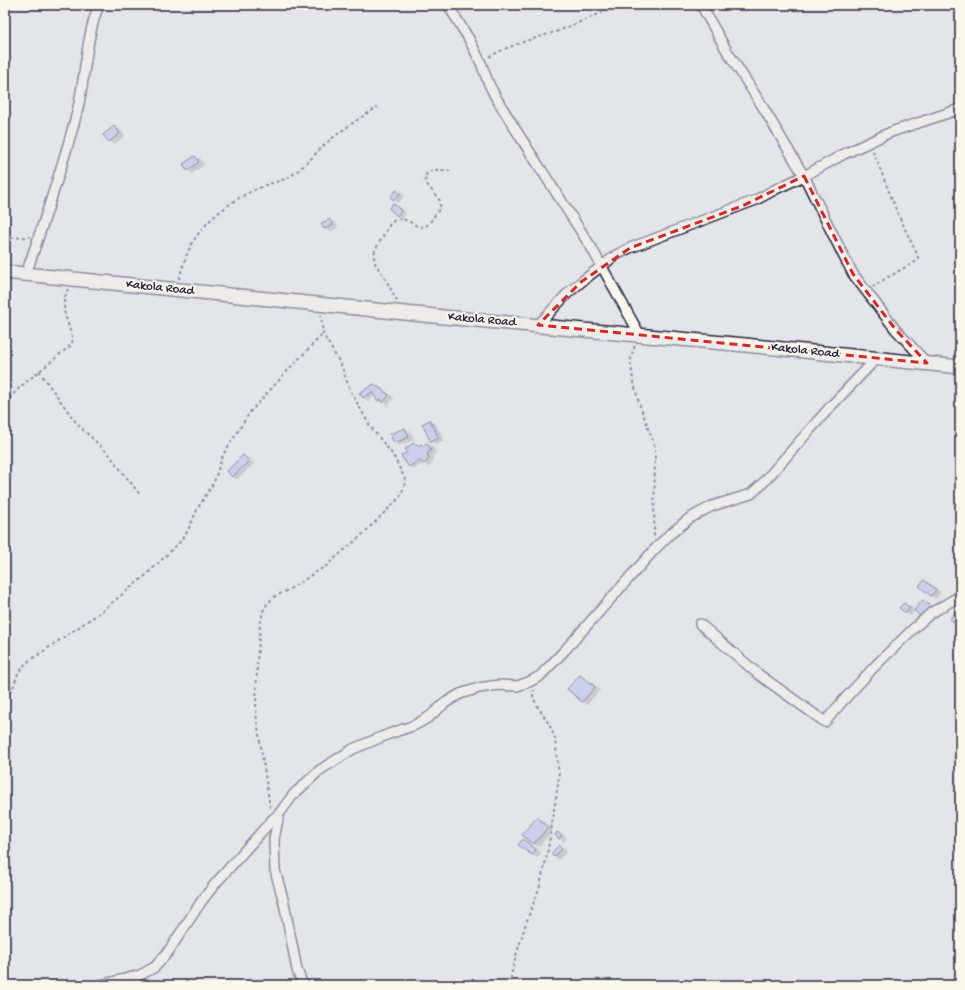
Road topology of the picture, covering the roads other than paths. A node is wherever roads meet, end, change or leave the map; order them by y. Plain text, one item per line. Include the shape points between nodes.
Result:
1 (99, 5) edge
2 (448, 5) edge
3 (701, 5) edge
4 (960, 109) edge
5 (804, 176) junction
6 (603, 266) junction
7 (5, 272) edge
8 (26, 274) junction
9 (538, 325) junction
10 (641, 335) junction
11 (877, 358) junction
12 (927, 363) junction
13 (960, 367) edge
14 (960, 596) edge
15 (700, 624) dead end
16 (275, 817) junction
17 (100, 985) edge
18 (303, 985) edge

1 - 8 street via 86,54 77,111
2 - 6 street via 469,39 495,96
3 - 5 street
4 - 5 street via 891,132
5 - 6 street via 742,206 630,248
5 - 12 street via 853,274 896,330
6 - 9 street via 567,294
6 - 10 street
7 - 8 main road, Kakola Road
8 - 9 main road, Kakola Road
9 - 10 main road, Kakola Road
10 - 11 main road, Kakola Road
11 - 12 main road, Kakola Road
11 - 16 street via 751,494 712,506 690,518 669,535 540,676 517,686 499,685 460,694 416,725 353,749 320,770 293,795
12 - 13 main road, Kakola Road
14 - 15 street via 930,613 876,665 825,722 758,674
16 - 17 street via 215,884 155,967 140,975
16 - 18 street via 275,870 297,970

